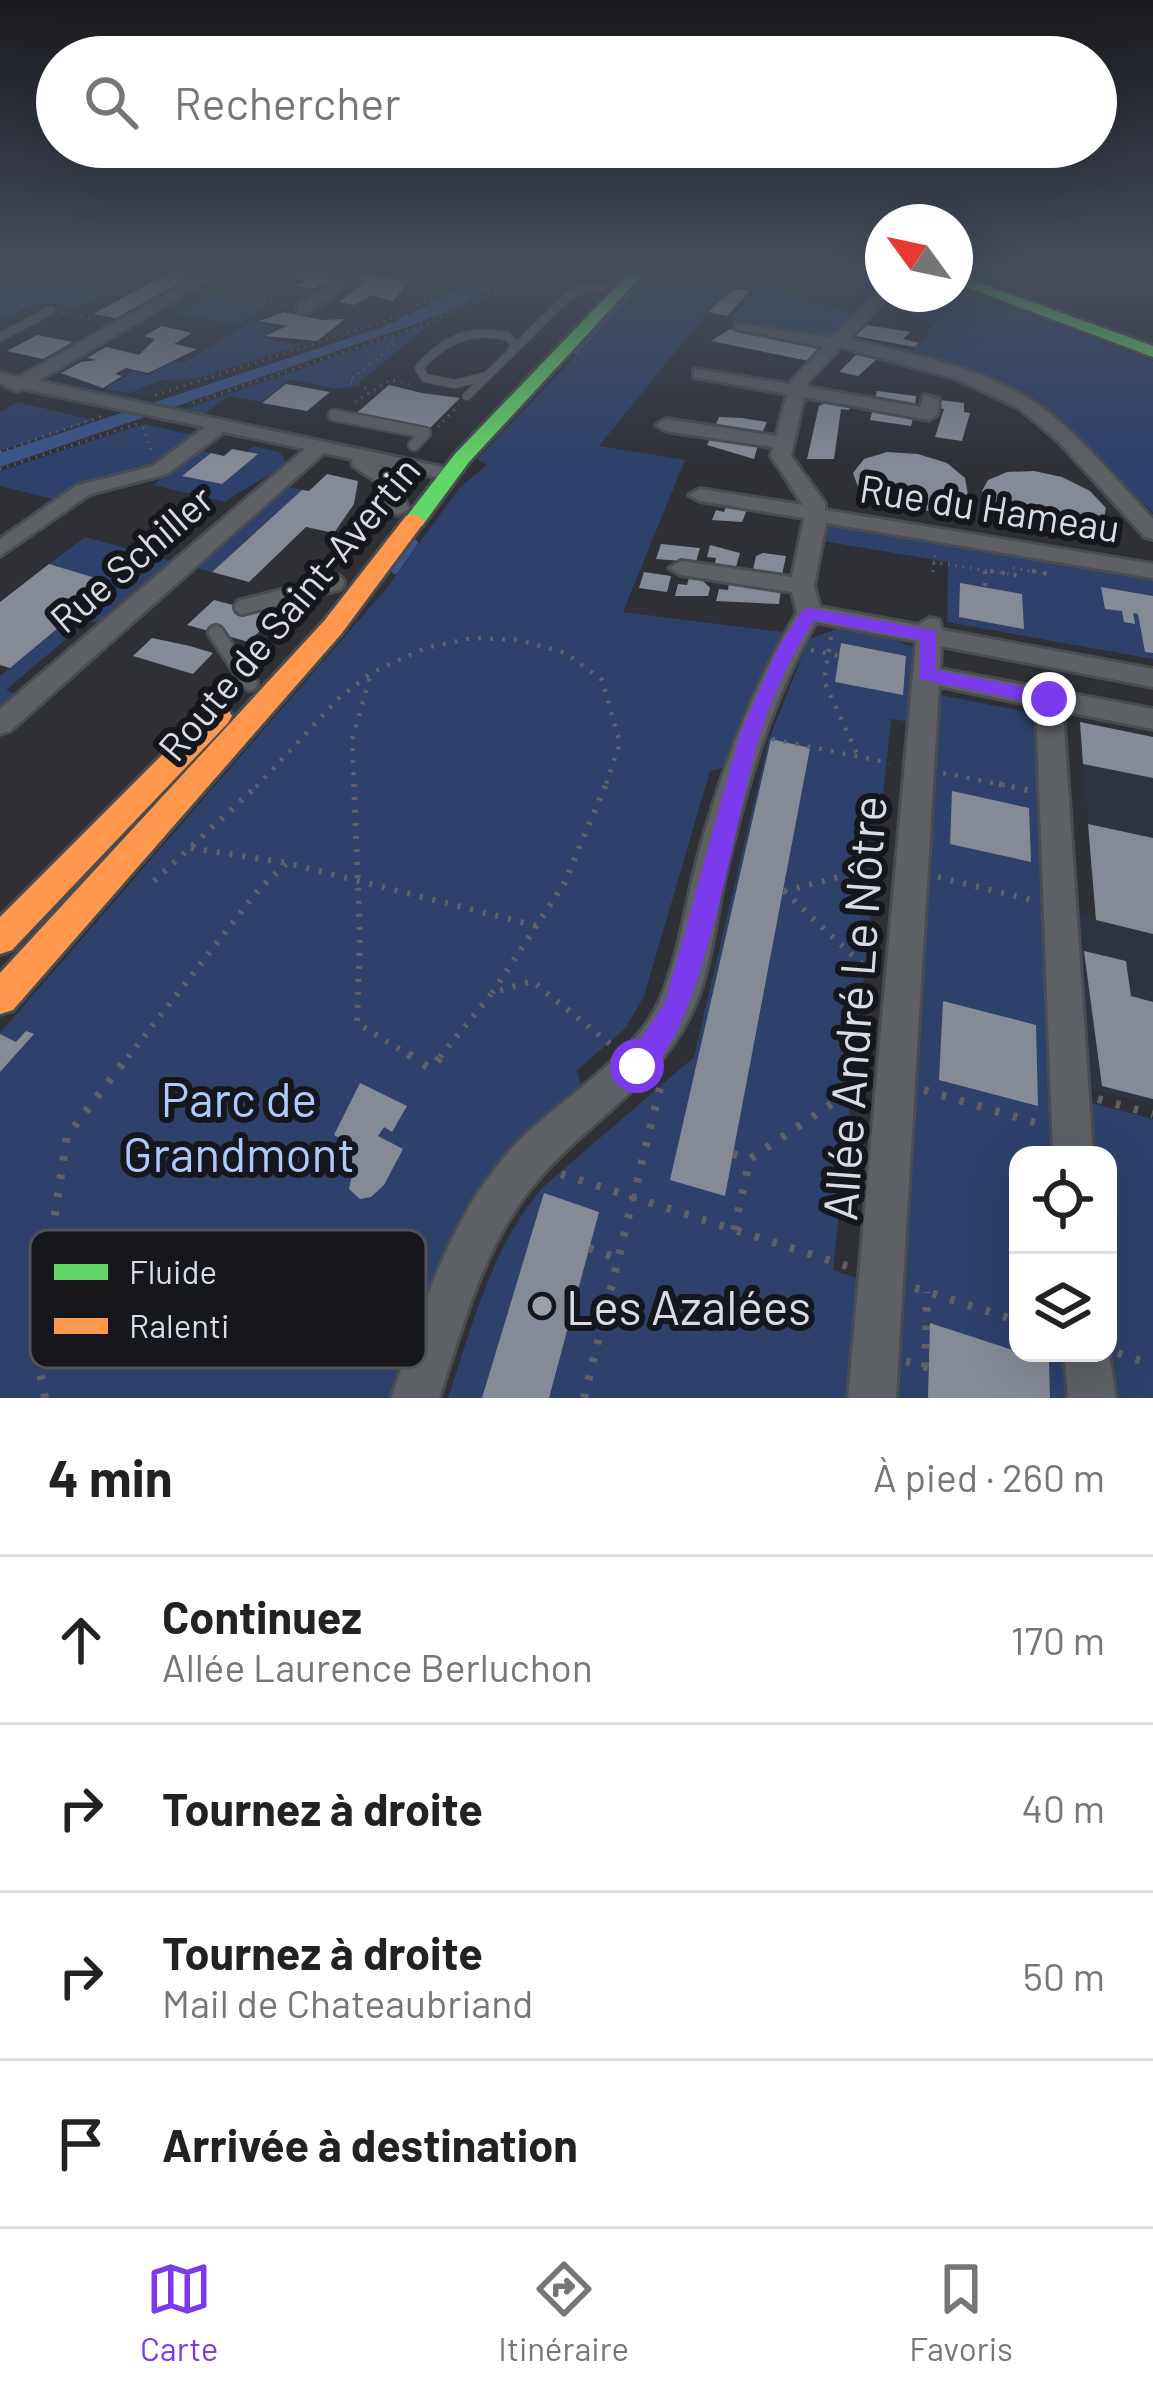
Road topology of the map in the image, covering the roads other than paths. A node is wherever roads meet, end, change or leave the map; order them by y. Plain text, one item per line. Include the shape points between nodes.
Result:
1 (97, 336) edge
2 (459, 336) edge
3 (507, 336) edge
4 (528, 336) edge
5 (560, 336) edge
6 (573, 336) edge
7 (801, 336) edge
8 (840, 336) edge
9 (1111, 336) edge
10 (834, 342) junction
11 (1153, 352) edge
12 (510, 354) junction
13 (700, 373) dead end
14 (487, 376) junction
15 (8, 384) edge
16 (796, 394) junction
17 (467, 396) road end
18 (337, 413) road end
19 (928, 416) dead end
20 (666, 425) dead end
21 (217, 427) junction
22 (785, 443) junction
23 (414, 445) dead end
24 (317, 448) junction
25 (360, 461) junction
26 (436, 471) junction
27 (700, 495) dead end
28 (398, 509) junction
29 (815, 514) junction
30 (1153, 532) edge
31 (0, 549) edge
32 (681, 568) dead end
33 (1153, 571) edge
34 (337, 583) junction
35 (815, 606) junction
36 (242, 608) dead end
37 (930, 631) junction
38 (216, 633) dead end
39 (926, 675) junction
40 (1153, 678) edge
41 (250, 683) junction
42 (1049, 699) junction
43 (1153, 719) edge
44 (0, 724) edge
45 (0, 939) edge
46 (0, 998) edge
47 (1072, 1144) edge
48 (1088, 1362) edge
49 (426, 1367) edge
50 (426, 1368) edge
51 (415, 1398) edge
52 (872, 1398) edge
53 (1092, 1398) edge

1 - 15 street
2 - 14 lane via 419,368 424,378
3 - 12 lane via 515,344
4 - 12 lane
5 - 26 main road, Route de Saint-Avertin
6 - 26 main road, Route de Saint-Avertin
7 - 10 street
8 - 10 street
9 - 11 main road
10 - 16 street
10 - 30 street via 960,373 1008,394 1051,425
12 - 14 lane
13 - 16 street
14 - 17 lane
15 - 21 street
16 - 19 street
16 - 22 street
18 - 23 lane via 425,434
20 - 22 street
21 - 24 street
21 - 31 street via 160,470 83,490
22 - 29 street via 781,456
24 - 25 street
24 - 26 street
24 - 44 street, Rue Schiller
25 - 26 street
25 - 28 street via 392,486
26 - 28 main road, Route de Saint-Avertin
26 - 46 main road, Route de Saint-Avertin via 333,627
27 - 29 street, Rue du Hameau
28 - 34 main road, Route de Saint-Avertin
29 - 33 street, Rue du Hameau
29 - 35 street
32 - 35 street
34 - 36 lane
34 - 41 main road, Route de Saint-Avertin
35 - 37 street
35 - 49 street via 750,734 677,1006 637,1066 526,1162 482,1222
37 - 39 street, Allée André Le Nôtre
37 - 40 street
38 - 41 lane
39 - 42 street
39 - 52 street, Allée André Le Nôtre via 905,765 896,1082
41 - 45 main road, Route de Saint-Avertin
42 - 43 street
42 - 47 street
48 - 53 street
50 - 51 street

